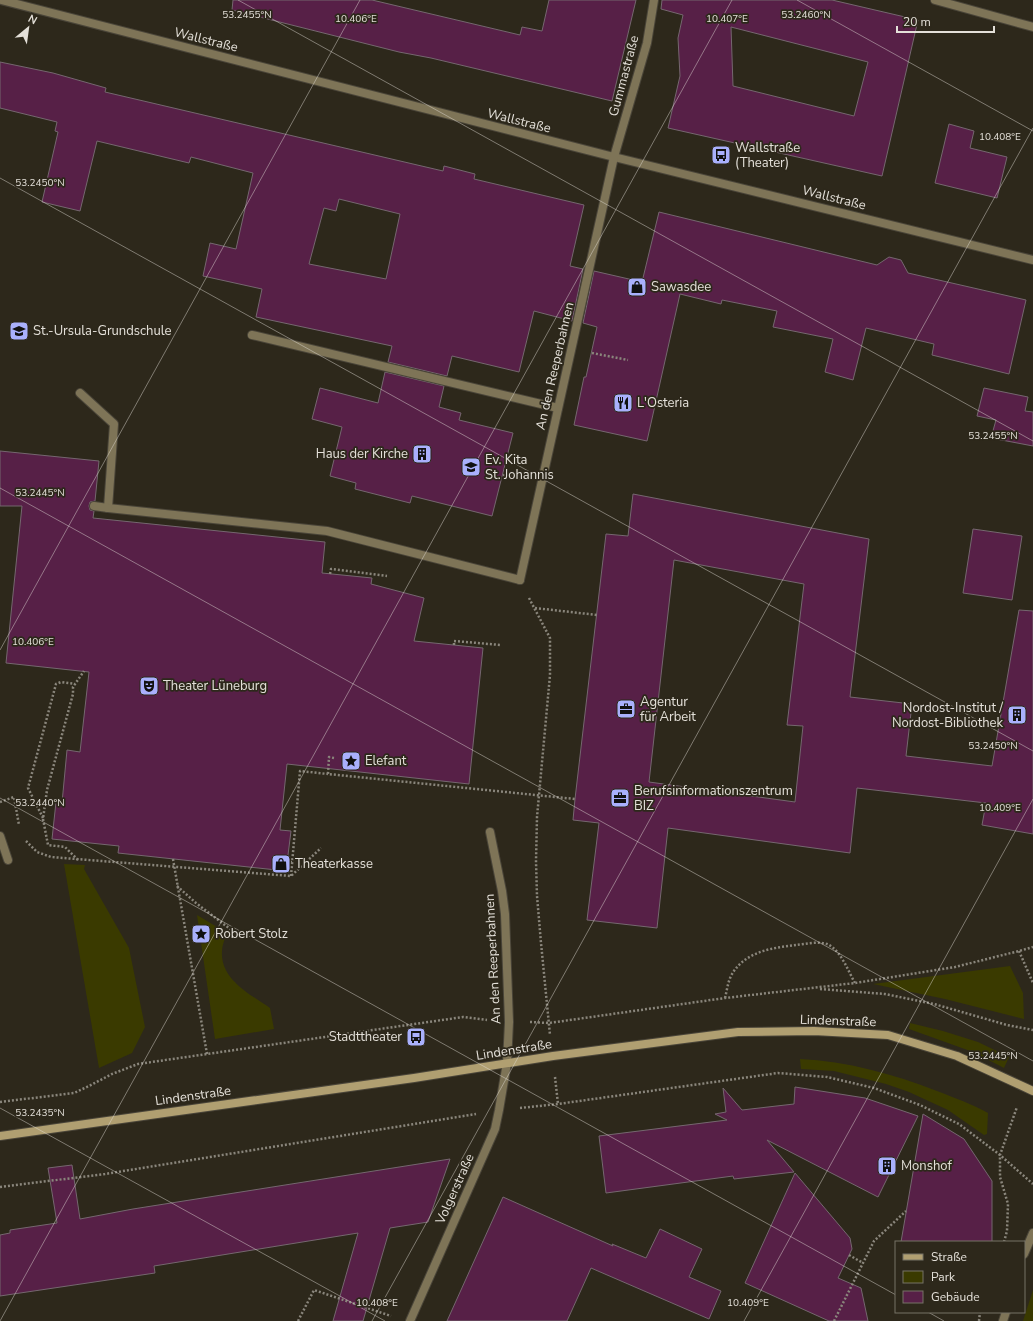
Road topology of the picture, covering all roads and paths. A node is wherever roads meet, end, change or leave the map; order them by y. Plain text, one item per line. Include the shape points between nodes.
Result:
1 (1, 0) edge
2 (654, 0) edge
3 (935, 0) edge
4 (1033, 27) edge
5 (614, 158) junction
6 (1033, 260) edge
7 (252, 335) dead end
8 (572, 349) junction
9 (628, 360) dead end
10 (80, 393) dead end
11 (558, 408) junction
12 (503, 475) dead end
13 (517, 478) dead end
14 (94, 506) dead end
15 (108, 508) junction
16 (330, 574) dead end
17 (387, 576) dead end
18 (520, 580) junction
19 (534, 608) junction
20 (597, 615) dead end
21 (454, 645) dead end
22 (501, 645) dead end
23 (84, 671) dead end
24 (75, 684) junction
25 (334, 758) dead end
26 (328, 774) junction
27 (539, 795) junction
28 (575, 799) dead end
29 (0, 802) edge
30 (43, 819) junction
31 (21, 829) dead end
32 (490, 832) dead end
33 (0, 836) edge
34 (24, 838) dead end
35 (321, 848) dead end
36 (172, 859) dead end
37 (8, 860) dead end
38 (78, 860) junction
39 (287, 862) dead end
40 (292, 862) junction
41 (174, 867) junction
42 (291, 876) junction
43 (177, 886) junction
44 (234, 932) dead end
45 (1033, 947) edge
46 (1020, 951) junction
47 (855, 983) junction
48 (1033, 983) edge
49 (814, 989) junction
50 (725, 998) junction
51 (509, 1022) junction
52 (549, 1023) junction
53 (1033, 1030) edge
54 (207, 1054) junction
55 (553, 1056) junction
56 (507, 1063) junction
57 (1033, 1091) edge
58 (0, 1102) edge
59 (558, 1104) dead end
60 (0, 1136) edge
61 (1033, 1184) edge
62 (906, 1211) dead end
63 (1033, 1233) edge
64 (1004, 1241) edge
65 (1025, 1252) edge
66 (849, 1255) dead end
67 (863, 1263) junction
68 (396, 1318) dead end
69 (298, 1321) edge
70 (410, 1321) edge
71 (834, 1321) edge

1 - 5 street, Wallstraße
2 - 5 street, Gummastraße via 647,43
3 - 4 street
5 - 6 street, Wallstraße
5 - 8 street, An den Reeperbahnen
7 - 11 street
8 - 9 path
8 - 11 street, An den Reeperbahnen
10 - 15 street via 114,424
11 - 18 street, An den Reeperbahnen
12 - 13 path
14 - 15 street
15 - 18 street via 326,531
16 - 17 path via 331,569
18 - 19 path
19 - 20 path
19 - 27 path via 550,638 550,675
21 - 22 path via 454,641
23 - 24 path
24 - 30 path via 47,790
24 - 30 path via 56,684 28,788
25 - 26 path via 329,757
26 - 27 path
26 - 40 path via 300,772
27 - 28 path
27 - 52 path via 537,896
29 - 31 path via 14,797
30 - 38 path via 48,844 65,847
32 - 51 street, An den Reeperbahnen via 503,902
33 - 37 street
34 - 38 path via 31,847 45,856
35 - 42 path
36 - 41 path
38 - 41 path
39 - 40 path
40 - 42 path
41 - 42 path
41 - 43 path
43 - 44 path
43 - 54 path
45 - 46 path
46 - 47 path via 955,967
46 - 48 path
47 - 49 path
47 - 50 path via 837,952 826,944 781,947 758,953 743,961 732,975
49 - 50 path
49 - 53 path via 885,994
50 - 52 path
51 - 52 path
51 - 54 path via 463,1017
51 - 56 street, An den Reeperbahnen
52 - 55 path
54 - 58 path via 138,1064 74,1092
55 - 56 main road, Lindenstraße
55 - 57 main road, Lindenstraße via 738,1032 814,1031 888,1035 958,1056
55 - 59 path
56 - 60 main road, Lindenstraße
56 - 70 street, Volgerstraße via 495,1128
61 - 64 path via 1000,1155 1000,1177 1008,1204
62 - 67 path via 874,1241
63 - 65 street
66 - 67 path
67 - 71 path
68 - 69 path via 314,1290

